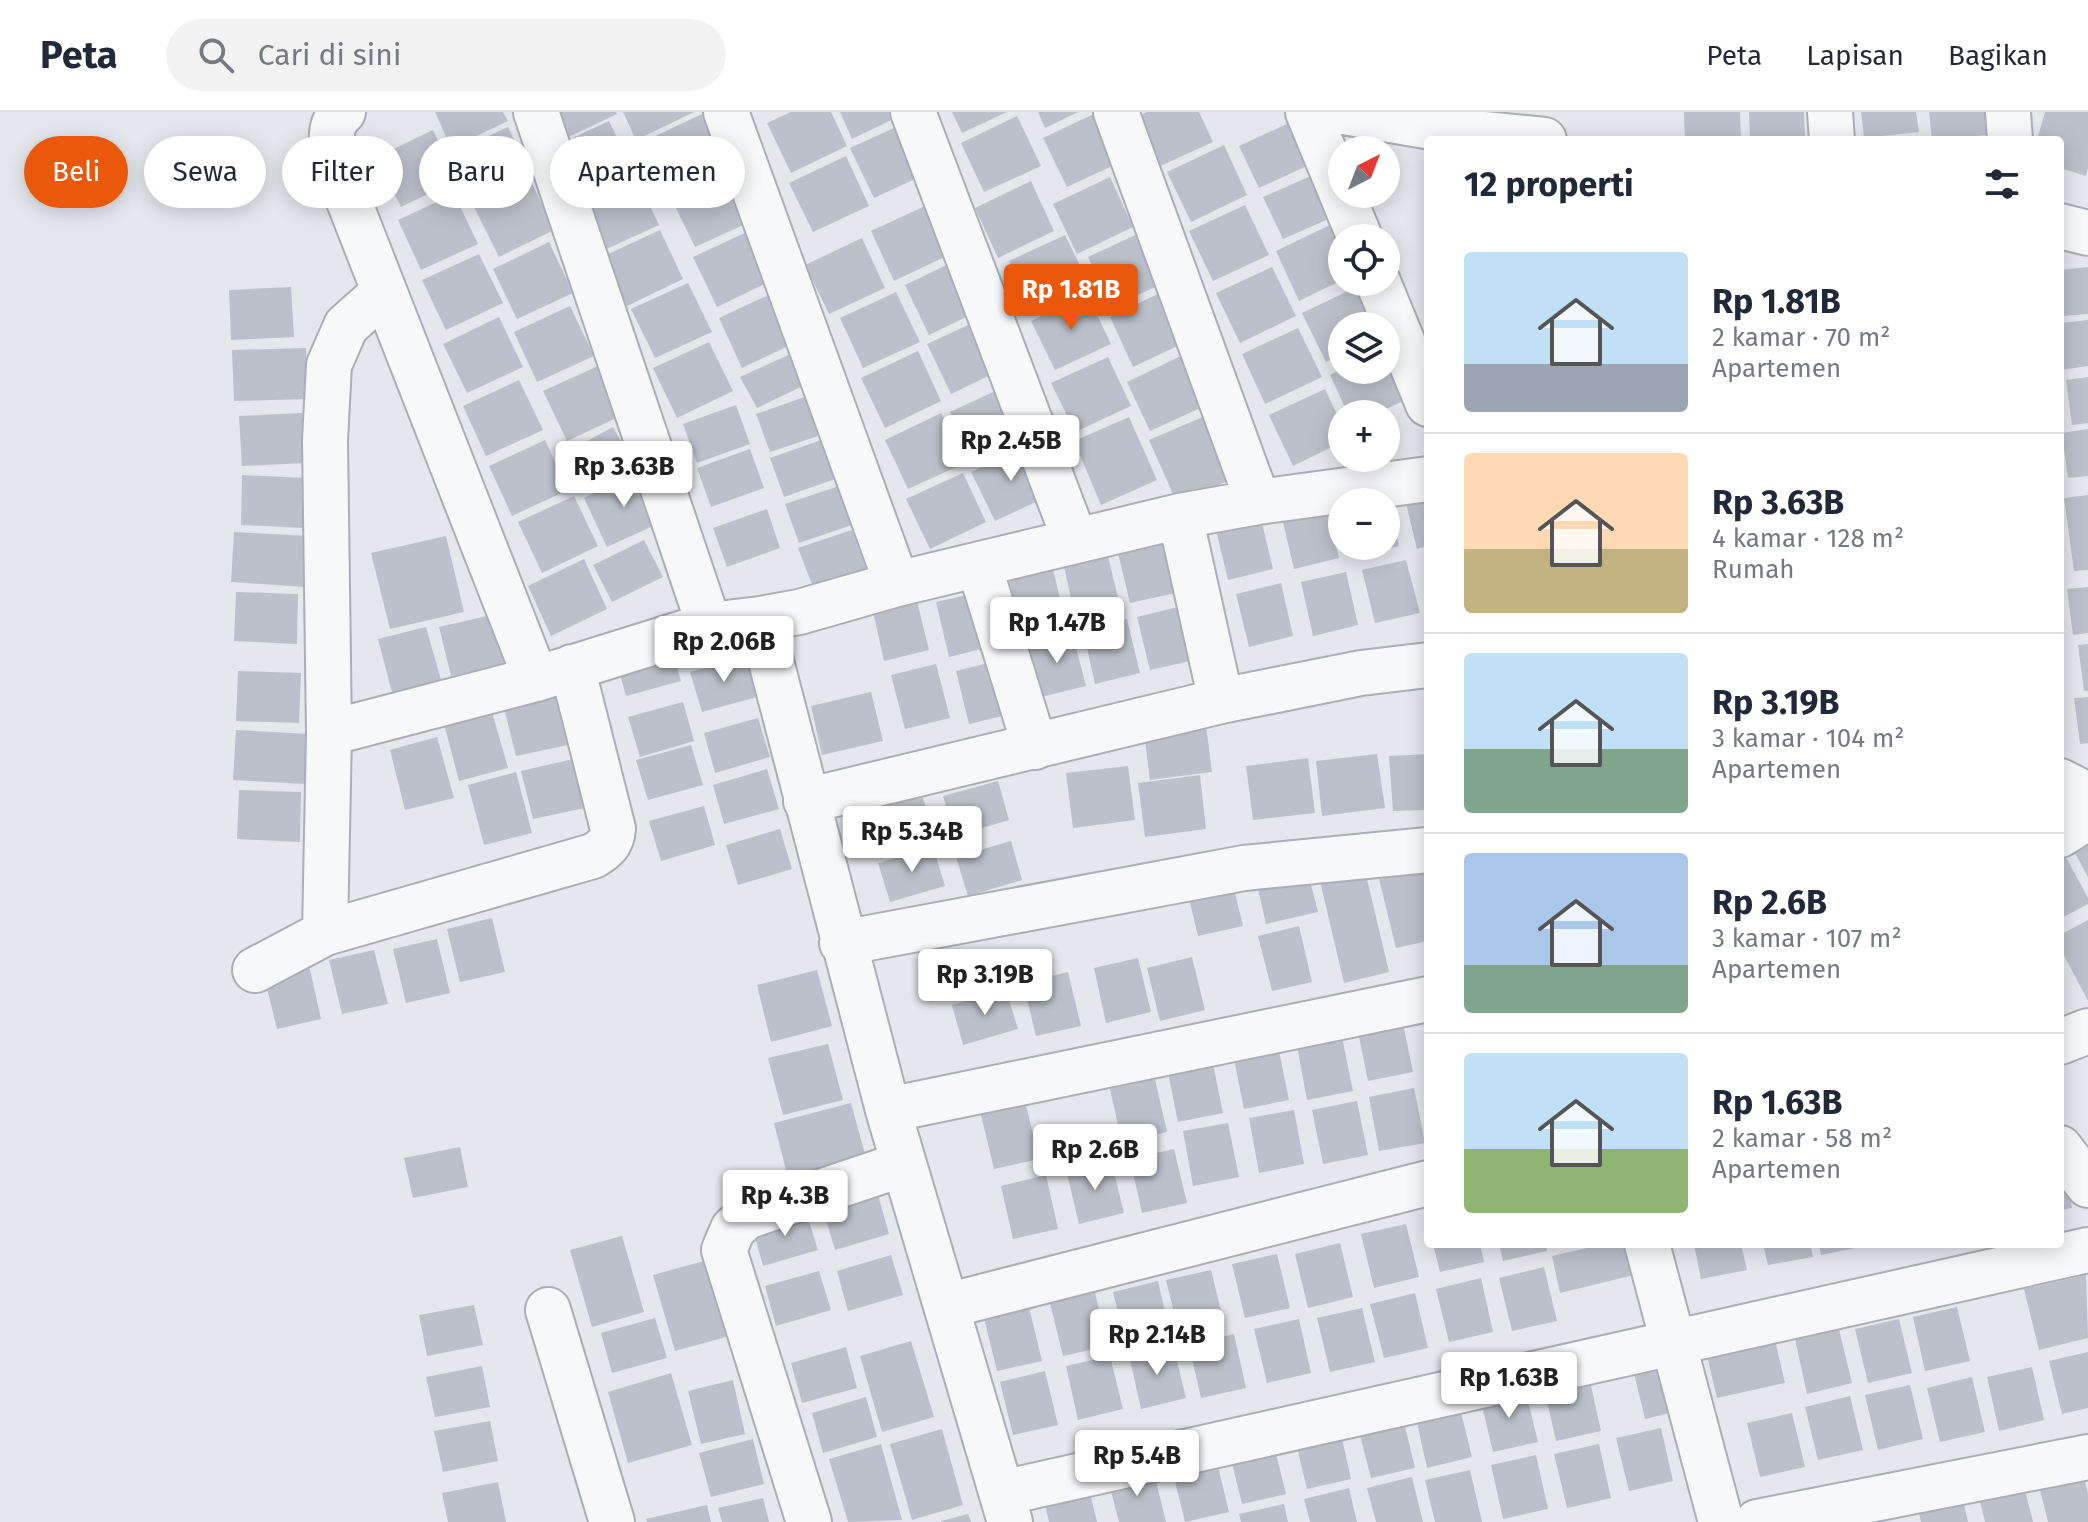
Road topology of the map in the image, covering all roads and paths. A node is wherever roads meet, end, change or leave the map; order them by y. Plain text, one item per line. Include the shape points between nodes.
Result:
1 (343, 112) edge
2 (536, 112) edge
3 (726, 112) edge
4 (913, 112) edge
5 (1116, 112) edge
6 (1308, 112) edge
7 (1344, 112) edge
8 (1830, 112) edge
9 (2008, 112) edge
10 (1455, 135) edge
11 (1832, 136) edge
12 (2010, 136) edge
13 (1354, 224) edge
14 (2064, 227) edge
15 (2088, 233) edge
16 (383, 293) junction
17 (1384, 296) edge
18 (1424, 394) edge
19 (1424, 480) edge
20 (1258, 502) junction
21 (1180, 516) junction
22 (1075, 540) junction
23 (979, 565) junction
24 (897, 584) junction
25 (760, 619) junction
26 (709, 625) junction
27 (1424, 665) edge
28 (554, 673) junction
29 (1221, 701) junction
30 (329, 733) junction
31 (1035, 747) junction
32 (2064, 783) edge
33 (2088, 795) edge
34 (806, 801) junction
35 (2088, 817) edge
36 (2064, 832) edge
37 (1424, 850) edge
38 (325, 933) junction
39 (842, 943) junction
40 (255, 970) dead end
41 (1424, 1000) edge
42 (2088, 1031) edge
43 (2064, 1040) edge
44 (888, 1110) junction
45 (2064, 1153) edge
46 (903, 1164) junction
47 (1424, 1184) edge
48 (2088, 1185) edge
49 (1648, 1248) edge
50 (2088, 1250) edge
51 (946, 1306) junction
52 (548, 1310) dead end
53 (1675, 1341) junction
54 (2088, 1457) edge
55 (1006, 1508) edge
56 (612, 1522) edge
57 (809, 1522) edge
58 (1721, 1522) edge
59 (1757, 1522) edge

1 - 16 street via 334,119 331,138 338,173
2 - 26 street
3 - 24 street
4 - 22 street
5 - 20 street
6 - 13 street
7 - 10 street
8 - 11 street
9 - 12 street
14 - 15 street
16 - 28 street
16 - 30 street via 346,326 329,365
17 - 18 street
19 - 20 street
20 - 21 street
21 - 22 street
21 - 29 street
22 - 23 street
23 - 24 street
23 - 31 street
24 - 25 street
25 - 26 street
25 - 34 street
26 - 28 street
27 - 29 street
28 - 30 street
28 - 38 street via 613,829 610,843 593,856
29 - 31 street
30 - 38 street
31 - 34 street
32 - 33 street
34 - 39 street
35 - 36 street
37 - 39 street via 1244,868
38 - 40 street
39 - 44 street
41 - 44 street
42 - 43 street
44 - 46 street
45 - 48 street
46 - 51 street
46 - 57 street via 746,1217 733,1229 724,1250
47 - 51 street
49 - 53 street
50 - 53 street
51 - 55 street
52 - 56 street
53 - 55 street
53 - 58 street
54 - 59 street

